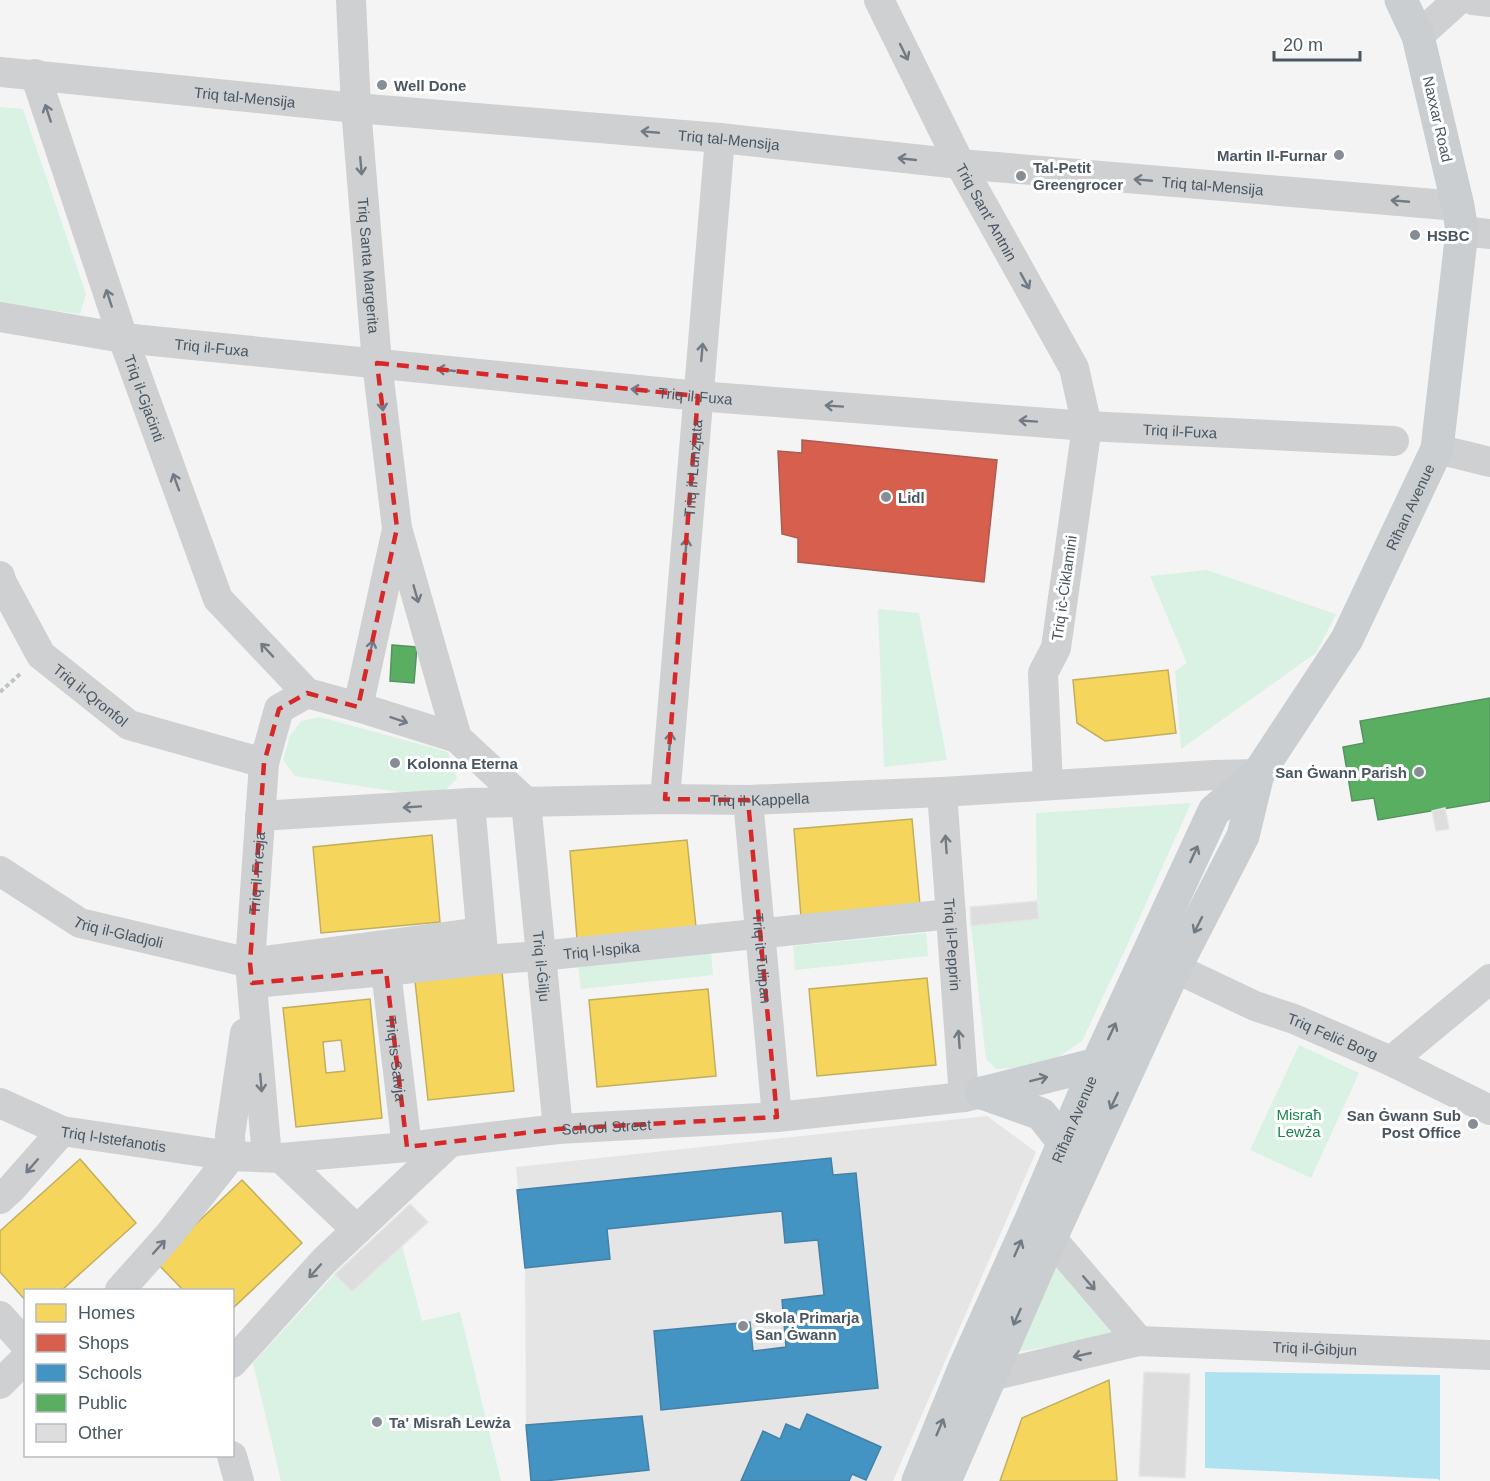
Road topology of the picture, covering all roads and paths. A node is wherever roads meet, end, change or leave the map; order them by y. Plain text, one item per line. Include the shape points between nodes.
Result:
1 (351, 0) edge
2 (879, 0) edge
3 (1458, 0) edge
4 (1473, 0) edge
5 (1490, 2) edge
6 (1410, 13) edge
7 (0, 72) edge
8 (35, 74) junction
9 (356, 108) junction
10 (720, 138) junction
11 (960, 164) junction
12 (1470, 224) edge
13 (0, 317) edge
14 (123, 338) junction
15 (377, 363) junction
16 (698, 396) junction
17 (1087, 426) junction
18 (1394, 441) dead end
19 (1437, 449) junction
20 (1490, 462) edge
21 (397, 528) junction
22 (0, 576) edge
23 (307, 693) junction
24 (358, 707) junction
25 (457, 738) junction
26 (264, 763) junction
27 (1258, 774) junction
28 (1048, 784) junction
29 (942, 792) junction
30 (665, 800) junction
31 (748, 800) junction
32 (526, 802) junction
33 (470, 803) junction
34 (260, 816) junction
35 (0, 871) edge
36 (951, 915) junction
37 (759, 933) junction
38 (482, 946) junction
39 (540, 956) junction
40 (1175, 968) junction
41 (386, 971) junction
42 (251, 973) junction
43 (1490, 979) edge
44 (1391, 1061) junction
45 (1097, 1064) junction
46 (973, 1095) junction
47 (0, 1103) edge
48 (1490, 1110) edge
49 (777, 1117) junction
50 (558, 1129) junction
51 (62, 1131) junction
52 (450, 1142) junction
53 (1064, 1143) junction
54 (407, 1147) junction
55 (231, 1156) junction
56 (274, 1158) junction
57 (0, 1199) edge
58 (357, 1230) junction
59 (1051, 1238) junction
60 (121, 1289) edge
61 (0, 1316) edge
62 (1139, 1341) junction
63 (24, 1343) edge
64 (1490, 1355) edge
65 (24, 1360) edge
66 (234, 1361) edge
67 (991, 1376) junction
68 (0, 1384) edge
69 (233, 1457) edge
70 (239, 1481) edge
71 (918, 1481) edge
72 (945, 1481) edge

1 - 9 street, Triq Santa Margerita
2 -> 11 street, Triq Sant' Antnin
3 - 6 street
4 - 5 street
6 - 12 main road, Naxxar Road
7 - 8 street, Triq tal-Mensija
8 - 9 street, Triq tal-Mensija
14 -> 8 street, Triq il-Gjaċinti
10 -> 9 street, Triq tal-Mensija
9 -> 15 street, Triq Santa Margerita
11 -> 10 street, Triq tal-Mensija
16 -> 10 street, Triq il-Lunzjata
12 -> 11 street, Triq tal-Mensija
11 -> 17 street, Triq Sant' Antnin via 1074,368
12 - 19 main road, Riħan Avenue
13 - 14 street, Triq il-Fuxa
14 - 15 street, Triq il-Fuxa
23 -> 14 street, Triq il-Gjaċinti via 218,599
16 -> 15 street, Triq il-Fuxa
15 -> 21 street, Triq Santa Margerita
17 -> 16 street, Triq il-Fuxa
30 -> 16 street, Triq il-Lunzjata
17 - 18 street, Triq il-Fuxa
17 - 28 street, Triq iċ-Ċiklamini via 1056,648 1043,673
19 - 20 street
19 - 27 main road, Riħan Avenue via 1347,639
24 -> 21 street, Triq Santa Margerita
21 -> 25 street, Triq Santa Margerita
22 - 26 street, Triq il-Qronfol via 41,655 129,724
23 - 24 street
23 - 26 street via 279,708
24 -> 25 street
25 - 32 street
26 - 34 street, Triq il-Fresja
27 - 28 street, Triq il-Kappella
27 -> 40 main road, Riħan Avenue via 1243,836
45 -> 27 main road, Riħan Avenue via 1214,811
28 - 29 street, Triq il-Kappella
29 - 31 street, Triq il-Kappella
36 -> 29 street, Triq il-Pepprin
30 - 31 street, Triq il-Kappella
30 - 32 street, Triq il-Kappella
31 - 37 street, Triq it-Tulipan
32 - 33 street, Triq il-Kappella
32 - 39 street, Triq il-Ġilju
33 -> 34 street, Triq il-Kappella
33 - 38 street
34 - 42 street, Triq il-Fresja
35 - 42 street, Triq il-Gladjoli via 80,923
36 - 37 street, Triq l-Ispika
46 -> 36 street, Triq il-Pepprin
37 - 39 street, Triq l-Ispika
37 - 49 street, Triq it-Tulipan
38 - 39 street, Triq l-Ispika
38 - 41 street, Triq l-Ispika
38 - 42 street, Triq l-Ispika
39 - 50 street, Triq il-Ġilju
40 - 44 street, Triq Feliċ Borg via 1255,1006
40 -> 59 main road, Riħan Avenue
41 - 42 street, Triq l-Ispika
41 - 54 street, Triq is-Salvja
42 - 55 street, Triq il-Fresja via 230,1135
42 -> 56 street, Triq il-Fresja
43 - 44 street
44 - 48 street, Triq Feliċ Borg
46 -> 45 main road
45 - 53 main road, Riħan Avenue
46 - 49 street, School Street
46 - 53 main road via 1041,1114
47 - 51 street, Triq l-Istefanotis
49 - 50 street, School Street
50 - 52 street, School Street
51 - 55 street, Triq l-Istefanotis
51 -> 57 street
52 - 54 street, School Street
52 - 58 street
71 -> 53 main road, Riħan Avenue
54 - 56 street, School Street
55 - 56 street, School Street
60 -> 55 street
56 - 58 street
58 -> 66 street
59 -> 62 street
59 -> 67 main road, Riħan Avenue
61 - 63 street
62 - 64 street, Triq il-Ġibjun
62 -> 67 street, Triq il-Ġibjun
65 - 68 street
67 - 72 main road, Riħan Avenue
69 - 70 street

